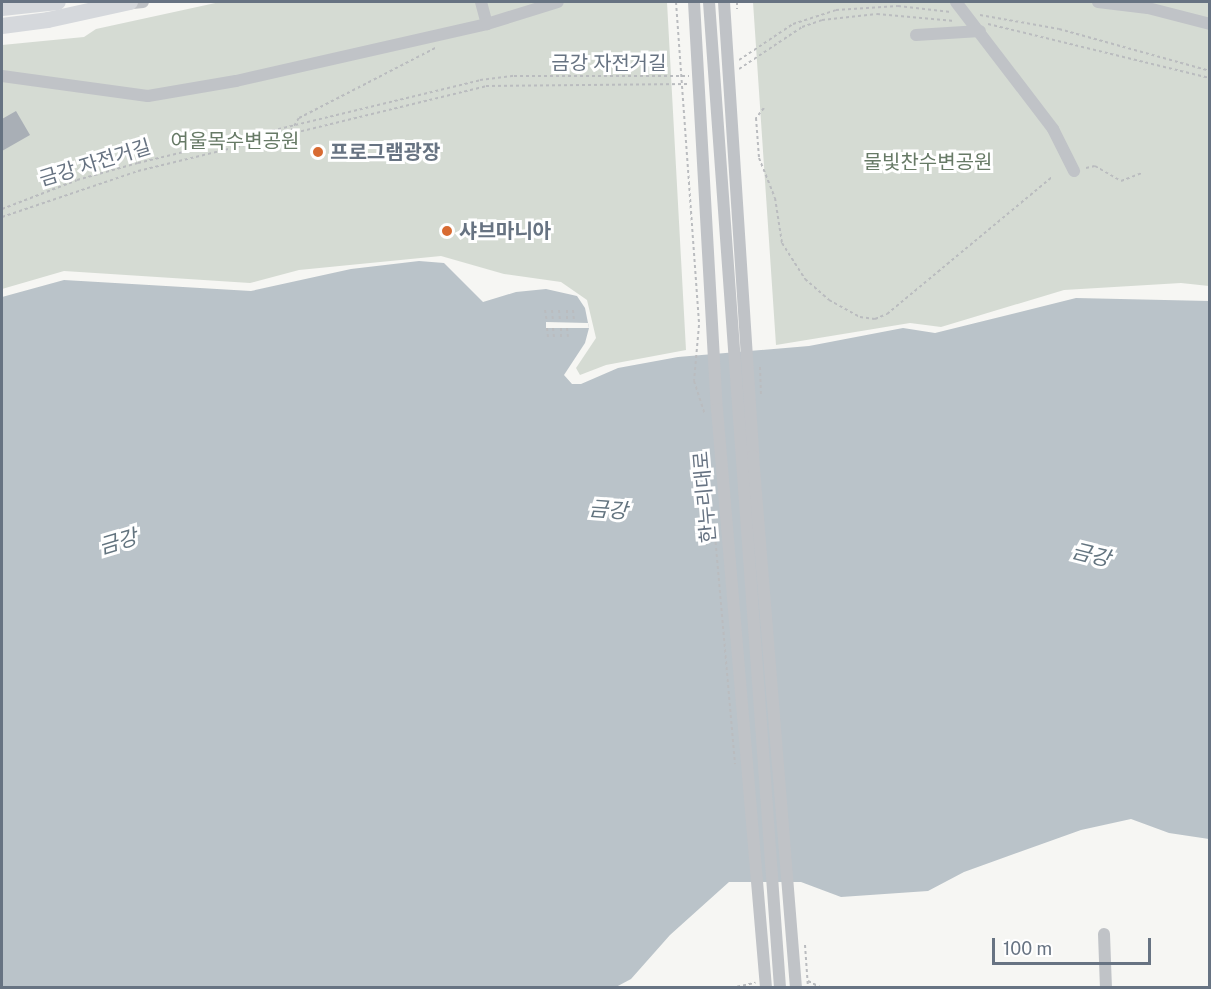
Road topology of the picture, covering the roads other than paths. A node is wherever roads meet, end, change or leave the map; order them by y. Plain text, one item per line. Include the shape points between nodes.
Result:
1 (58, 2) edge
2 (130, 2) edge
3 (144, 2) edge
4 (481, 2) edge
5 (558, 2) edge
6 (694, 2) edge
7 (709, 2) edge
8 (724, 2) edge
9 (956, 2) edge
10 (1098, 2) edge
11 (110, 6) junction
12 (2, 8) edge
13 (974, 23) junction
14 (486, 24) junction
15 (1209, 24) edge
16 (2, 26) edge
17 (916, 35) dead end
18 (2, 76) edge
19 (1074, 171) road end
20 (1104, 934) dead end
21 (766, 987) edge
22 (780, 987) edge
23 (796, 987) edge
24 (1106, 987) edge

1 - 12 main road
2 - 11 main road
3 - 11 street
4 - 14 street
5 - 14 street
6 - 21 street, 한누리대로 via 717,409
7 - 22 street
8 - 23 street via 753,456
9 - 13 street
10 - 15 street via 1148,8
11 - 16 main road
13 - 17 street
13 - 19 street via 1053,129
14 - 18 street via 236,81 148,96
20 - 24 street

